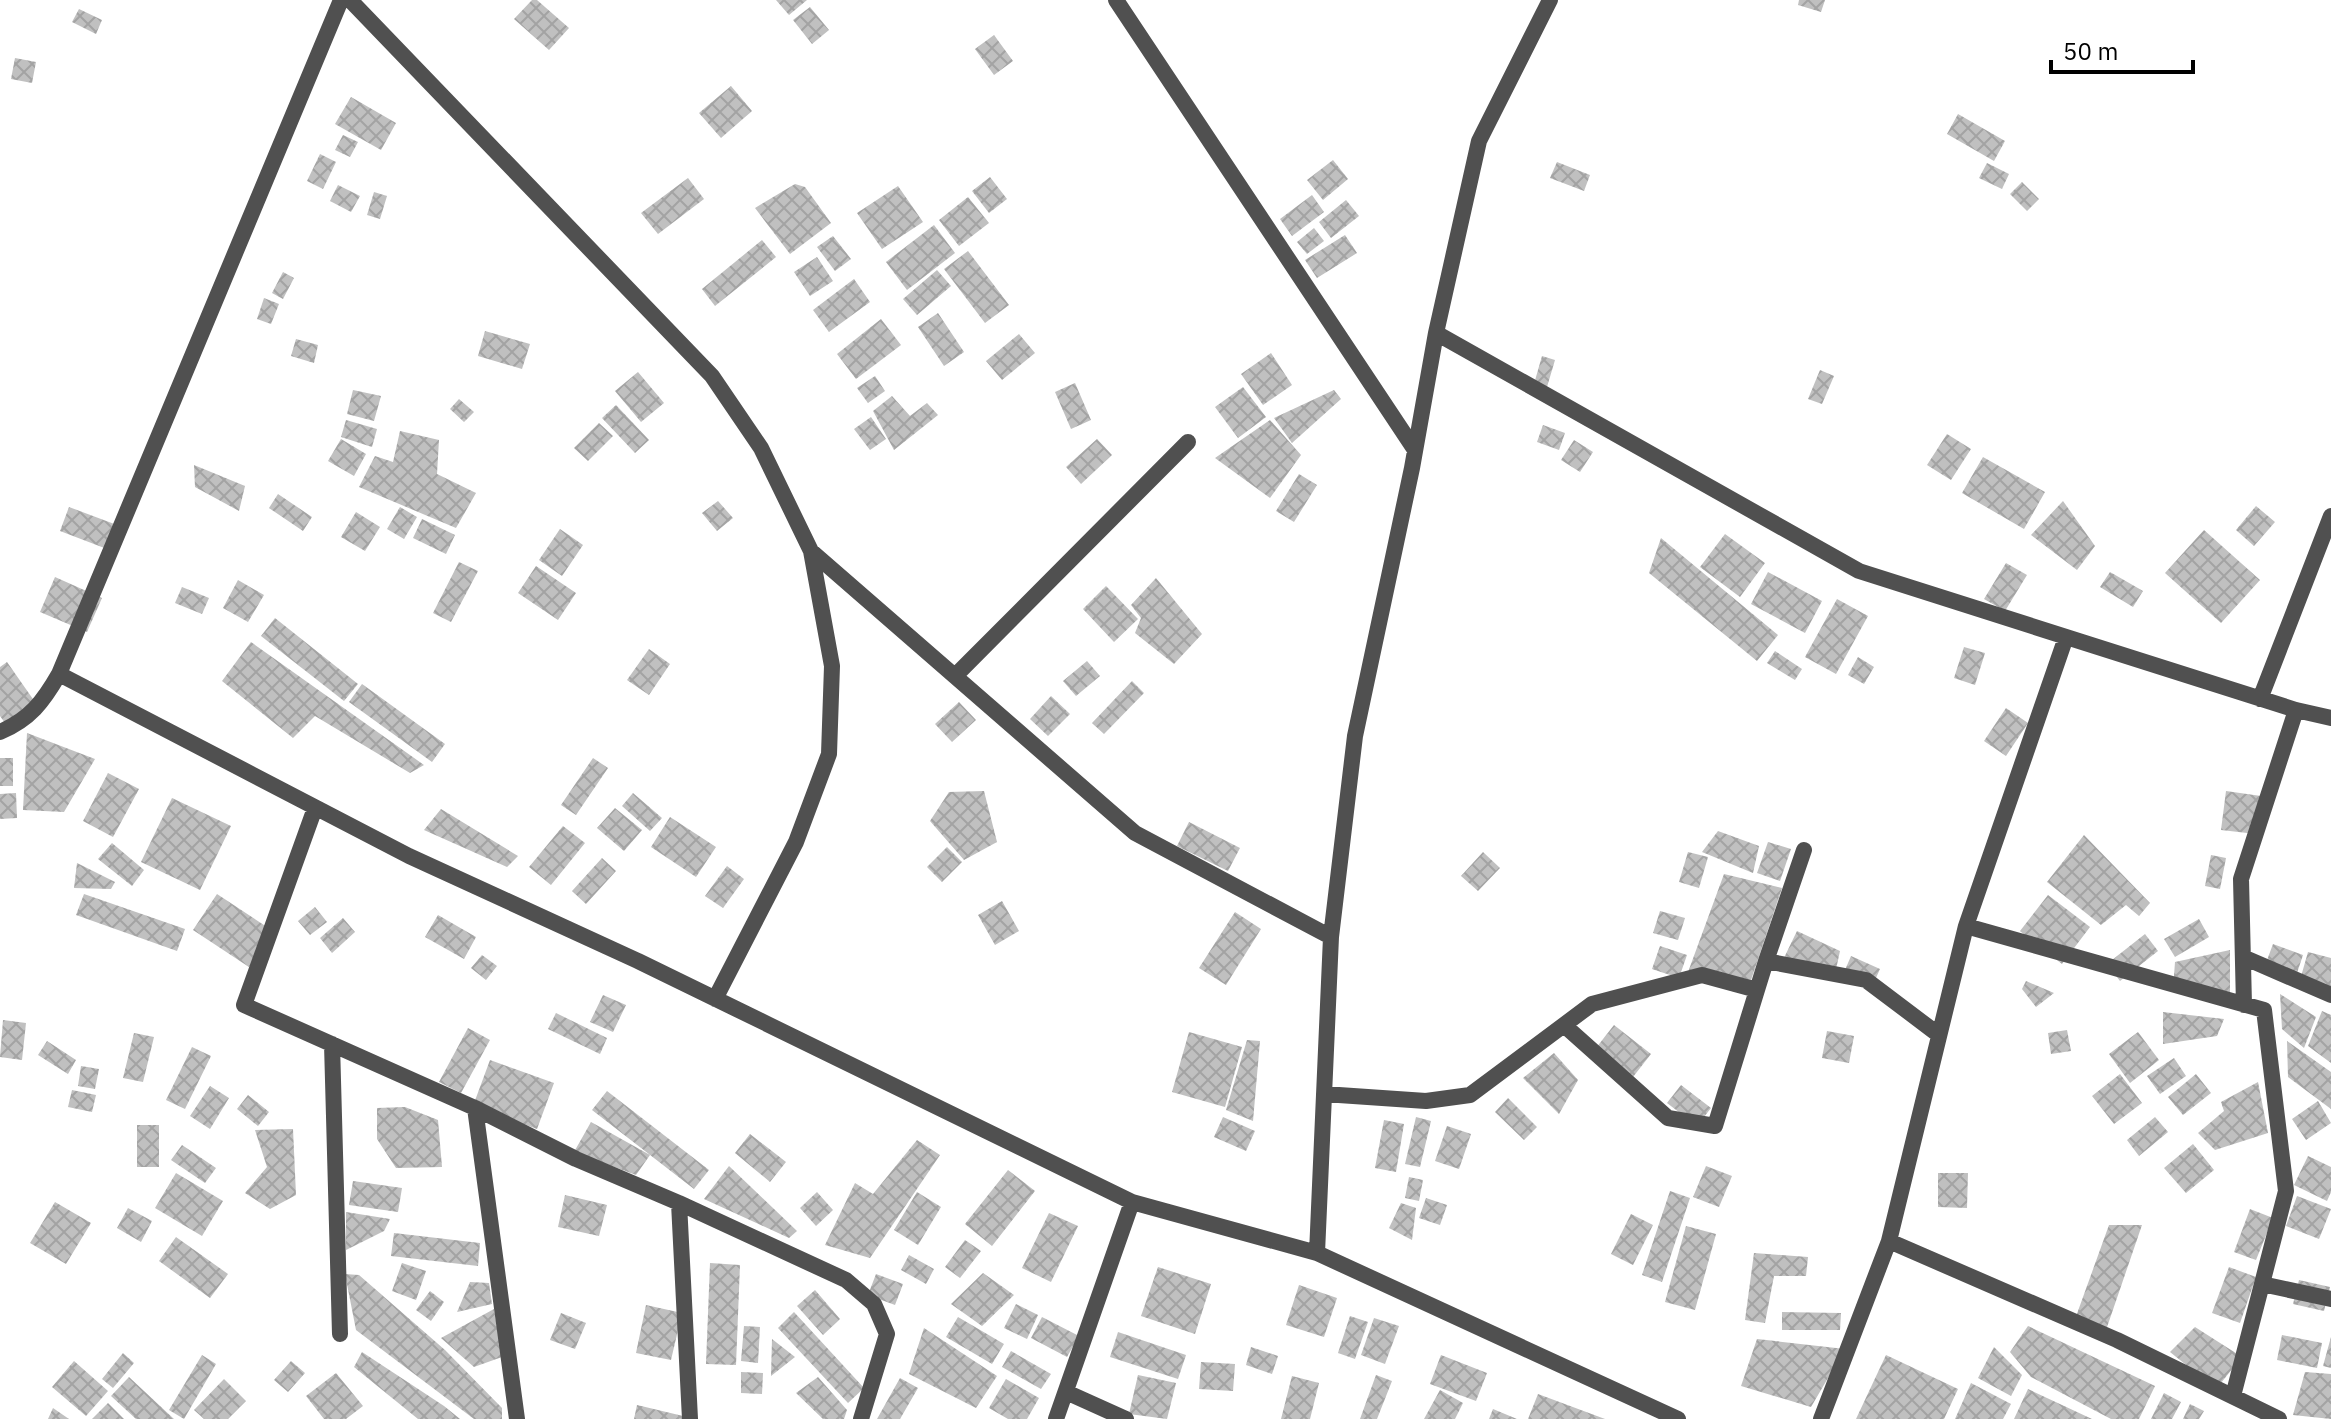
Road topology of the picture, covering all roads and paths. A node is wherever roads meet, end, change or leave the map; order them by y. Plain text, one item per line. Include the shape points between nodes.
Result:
1 (341, 0) edge
2 (350, 0) edge
3 (1116, 0) edge
4 (1550, 0) edge
5 (1436, 333) junction
6 (1188, 442) dead end
7 (1415, 450) junction
8 (2331, 516) edge
9 (811, 551) junction
10 (2066, 637) junction
11 (59, 674) junction
12 (955, 676) junction
13 (2260, 699) junction
14 (2296, 710) junction
15 (2331, 718) edge
16 (0, 732) edge
17 (315, 808) junction
18 (1804, 850) dead end
19 (1966, 926) junction
20 (1331, 937) junction
21 (2243, 957) junction
22 (1766, 961) junction
23 (1757, 990) junction
24 (2331, 995) edge
25 (715, 999) junction
26 (2244, 1005) junction
27 (1565, 1026) junction
28 (1939, 1035) junction
29 (332, 1044) junction
30 (1324, 1094) junction
31 (475, 1108) junction
32 (1132, 1202) junction
33 (679, 1203) junction
34 (1889, 1241) junction
35 (1317, 1253) junction
36 (2262, 1284) junction
37 (2331, 1299) edge
38 (340, 1334) dead end
39 (1066, 1392) junction
40 (2233, 1396) junction
41 (517, 1419) edge
42 (690, 1419) edge
43 (861, 1419) edge
44 (1056, 1419) edge
45 (1126, 1419) edge
46 (1678, 1419) edge
47 (1821, 1419) edge
48 (2279, 1419) edge

1 - 11 street
2 - 9 street via 712,376 761,448
3 - 7 street
4 - 5 street via 1479,141
5 - 7 street
5 - 10 street via 1859,571
6 - 12 street
7 - 20 street via 1355,736
8 - 13 street
9 - 12 street
9 - 25 street via 832,666 829,754 796,842
10 - 13 street
10 - 19 street
11 - 16 street via 44,702 25,720
11 - 17 street
12 - 20 street via 1135,833
13 - 14 street
14 - 15 street
14 - 21 street via 2241,879
17 - 25 street
17 - 29 street via 244,1005
18 - 22 street
19 - 26 street
19 - 28 street
20 - 30 street
21 - 24 street
21 - 26 street
22 - 23 street
22 - 28 street via 1866,980
23 - 27 street via 1702,975 1592,1004
23 - 27 street via 1715,1126 1668,1118
25 - 32 street
26 - 36 street via 2264,1010 2286,1191
27 - 30 street via 1470,1095 1426,1101
28 - 34 street
29 - 31 street
29 - 38 street
30 - 35 street
31 - 33 street
31 - 41 street
32 - 35 street
32 - 39 street
33 - 42 street
33 - 43 street via 846,1280 874,1304 887,1334
34 - 40 street
34 - 47 street
35 - 46 street
36 - 37 street
36 - 40 street
39 - 44 street
39 - 45 street
40 - 48 street

